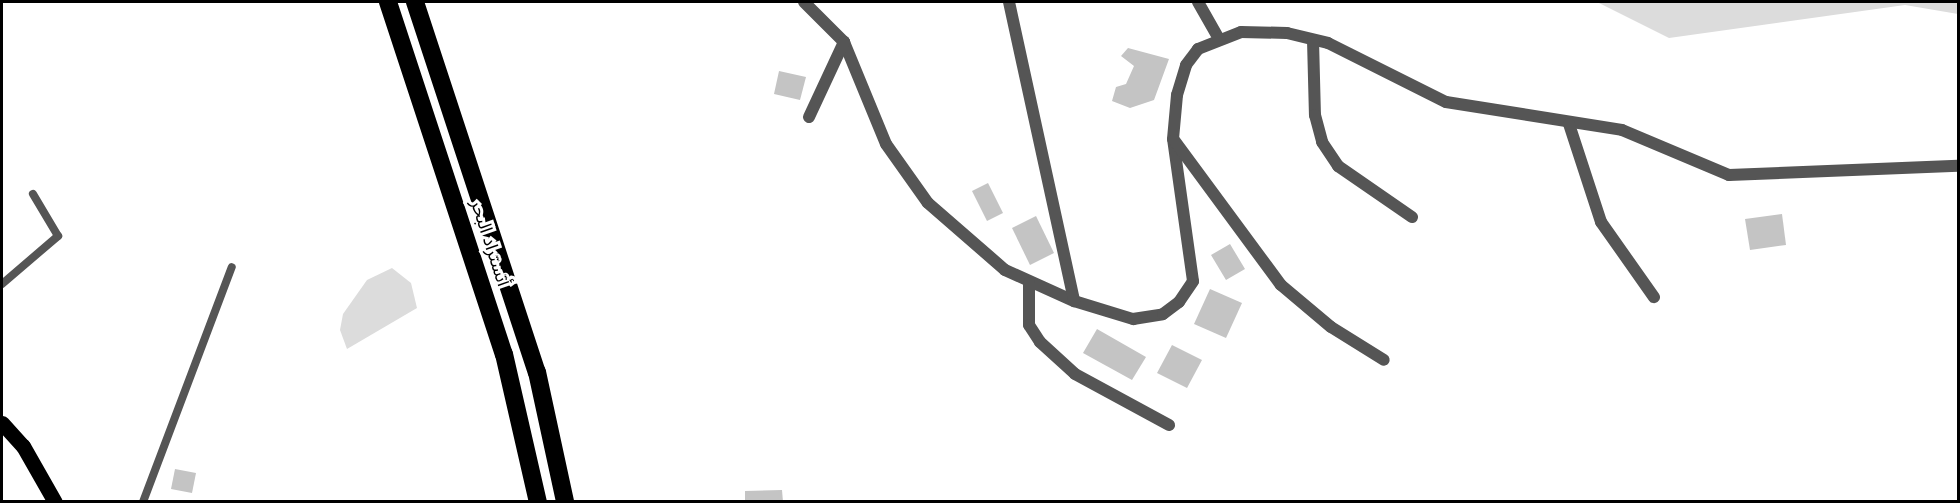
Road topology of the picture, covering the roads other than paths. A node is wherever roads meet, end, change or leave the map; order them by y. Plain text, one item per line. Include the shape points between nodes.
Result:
1 (388, 2) edge
2 (415, 2) edge
3 (804, 2) edge
4 (1009, 2) edge
5 (1198, 2) edge
6 (1219, 39) junction
7 (1313, 40) junction
8 (844, 42) junction
9 (809, 117) dead end
10 (1569, 124) junction
11 (1173, 139) junction
12 (1959, 166) edge
13 (33, 194) dead end
14 (1412, 217) dead end
15 (232, 267) dead end
16 (1029, 283) junction
17 (2, 284) edge
18 (1654, 297) dead end
19 (1074, 301) junction
20 (1384, 360) dead end
21 (2, 423) edge
22 (1169, 425) dead end
23 (55, 501) edge
24 (143, 501) edge
25 (538, 501) edge
26 (565, 501) edge

1 - 25 highway, أتستراد البحر via 504,354
2 - 26 highway, أتستراد البحر via 530,351
3 - 8 street
4 - 19 street
5 - 6 street
6 - 7 street via 1241,32 1287,33
6 - 11 street via 1198,49 1186,65
7 - 10 street via 1446,102
7 - 14 street via 1315,115 1322,142 1338,166
8 - 9 street
8 - 16 street via 886,144 910,183 971,244
10 - 12 street via 1622,130 1651,139 1691,163 1729,175
10 - 18 street via 1601,222
11 - 19 street via 1193,281 1179,302 1163,314 1133,319
11 - 20 street via 1281,285 1331,327
13 - 17 lane via 58,236
15 - 24 lane
16 - 19 street
16 - 22 street via 1029,325 1040,342 1074,374
21 - 23 main road via 23,446

